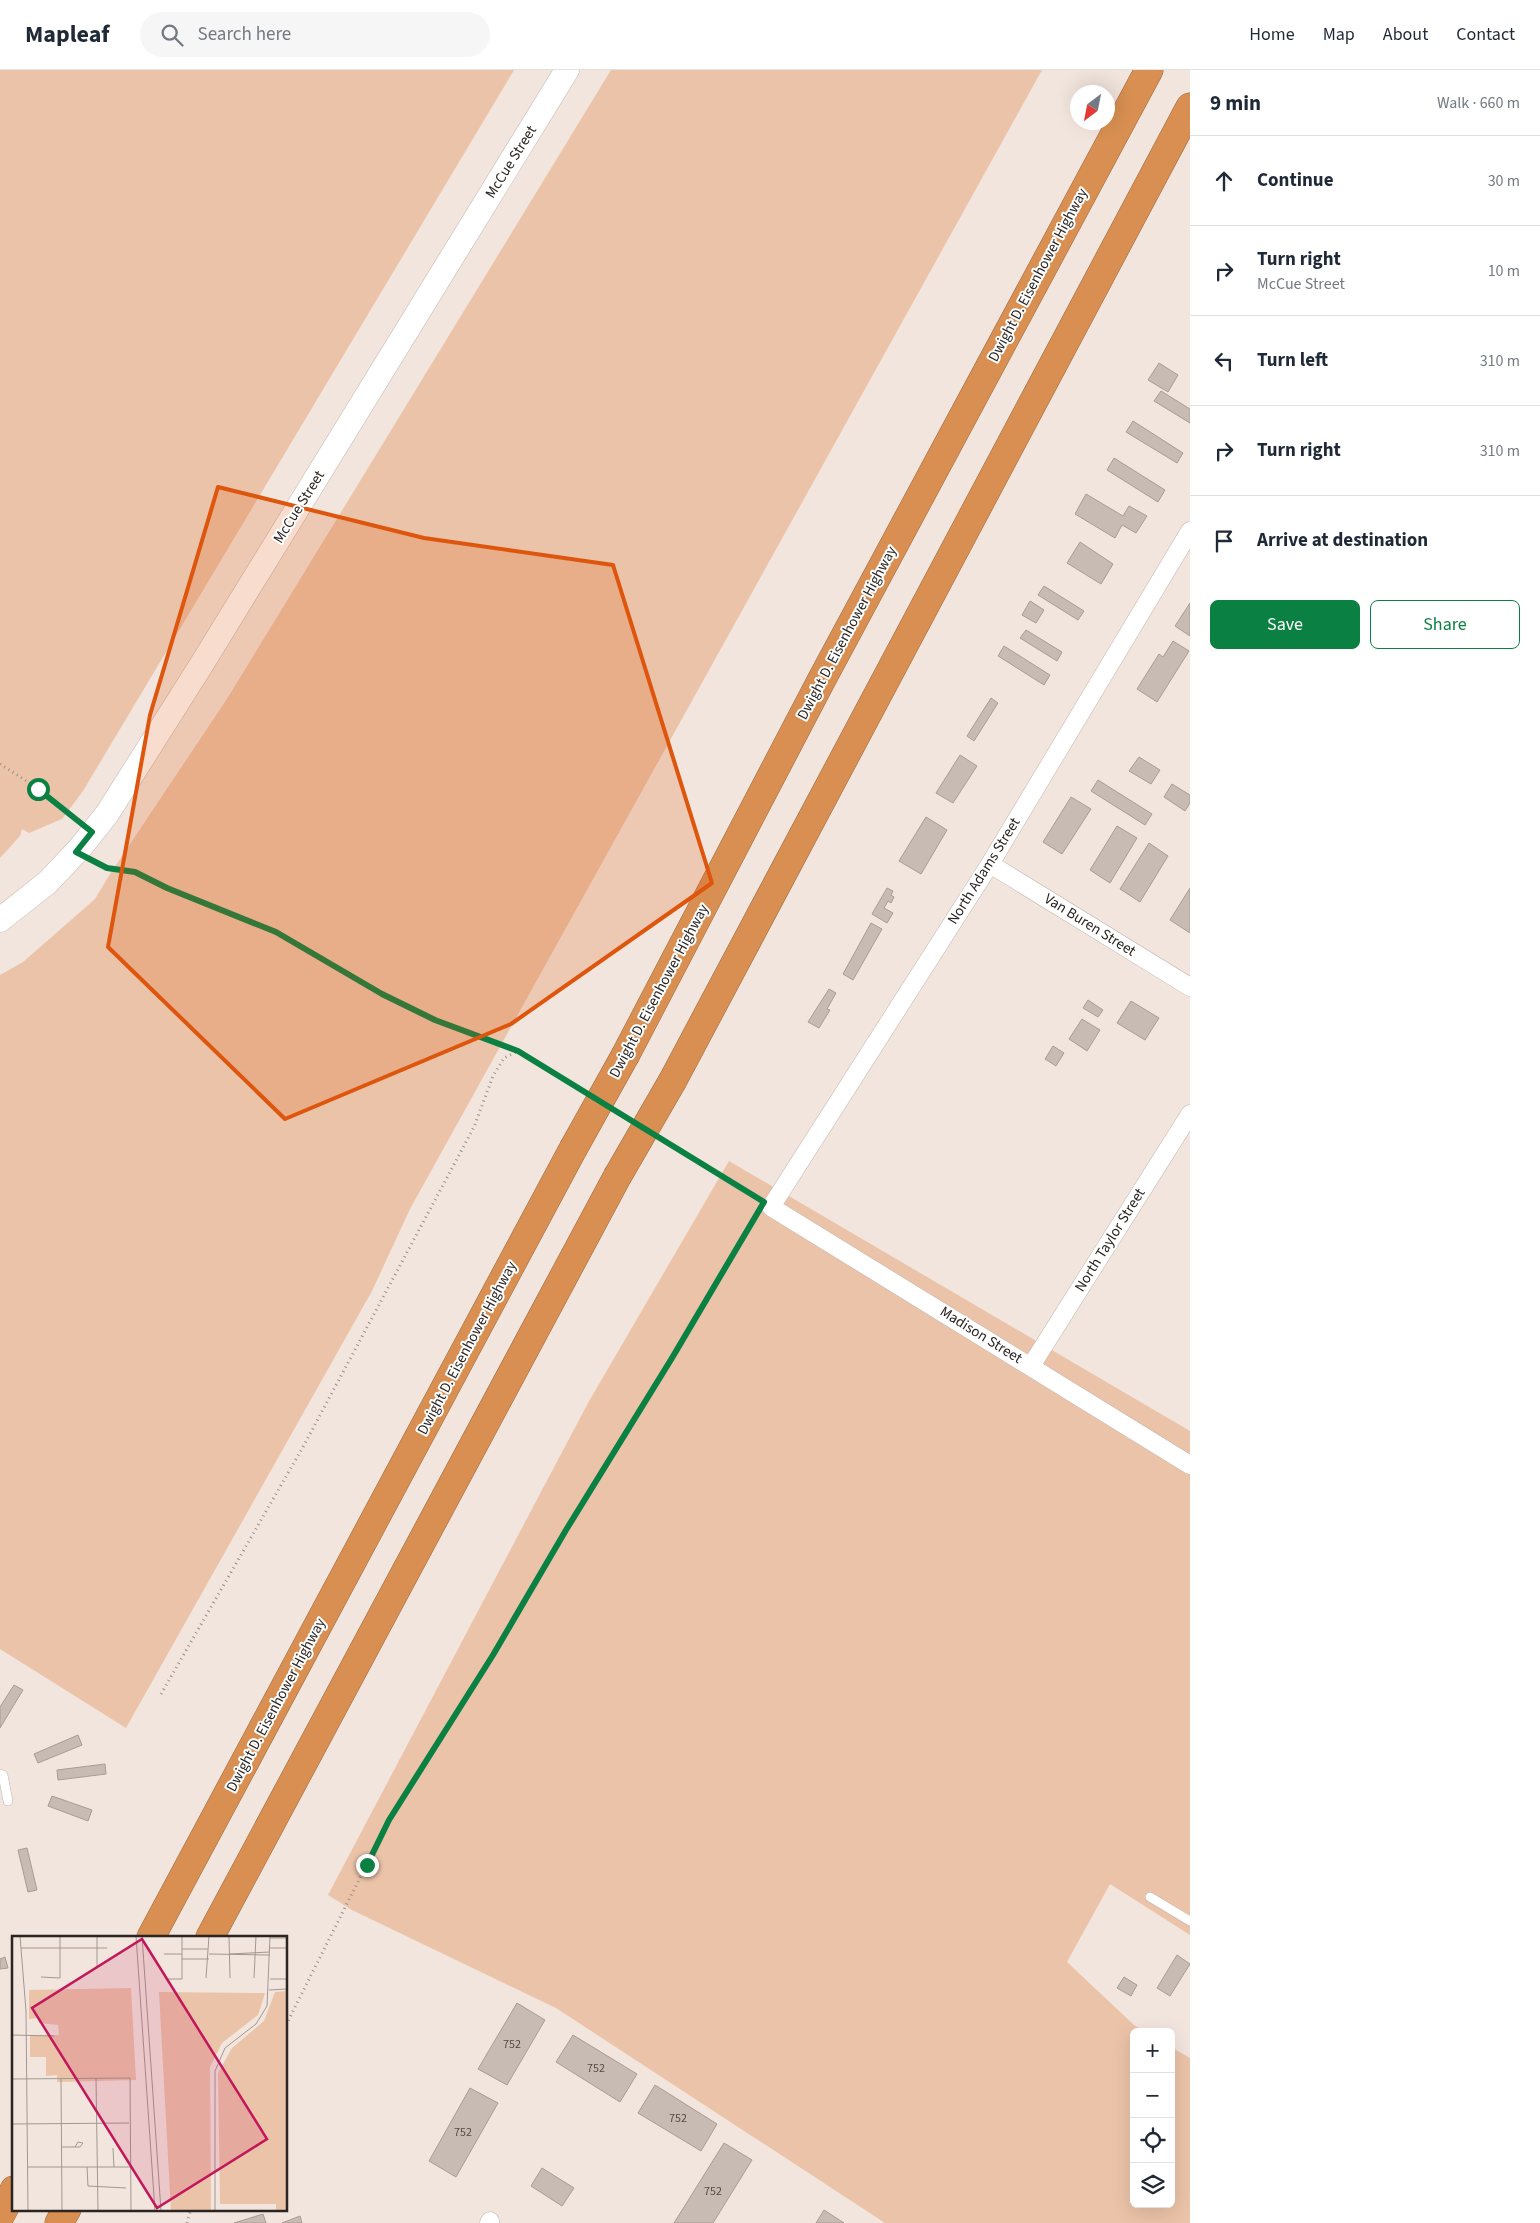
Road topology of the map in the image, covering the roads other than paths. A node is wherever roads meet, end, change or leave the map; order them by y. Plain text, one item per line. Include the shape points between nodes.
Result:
1 (567, 70) edge
2 (1139, 70) edge
3 (1149, 70) edge
4 (1190, 108) edge
5 (1190, 119) edge
6 (1150, 183) junction
7 (1057, 240) junction
8 (1190, 531) edge
9 (990, 864) junction
10 (0, 920) edge
11 (1190, 987) edge
12 (1190, 1114) edge
13 (768, 1205) joint
14 (1031, 1366) junction
15 (1190, 1465) edge
16 (0, 1774) edge
17 (8, 1801) dead end
18 (1150, 1896) dead end
19 (1190, 1921) edge
20 (152, 1936) edge
21 (211, 1936) edge
22 (12, 2194) edge
23 (66, 2210) edge
24 (0, 2216) edge
25 (59, 2223) edge

1 - 10 main road, McCue Street via 142,762 76,852 48,882
2 - 7 highway
3 - 7 highway, Dwight D. Eisenhower Highway
4 - 6 highway
5 - 6 highway
6 - 21 highway, bridge via 673,1080 617,1177
7 - 20 highway, Dwight D. Eisenhower Highway, bridge via 626,1054
8 - 9 street, North Adams Street
9 - 11 street, Van Buren Street
9 - 13 street, North Adams Street
12 - 14 street, North Taylor Street
13 - 14 street, Madison Street
14 - 15 street, Madison Street
16 - 17 lane
18 - 19 lane
22 - 24 highway
23 - 25 highway

